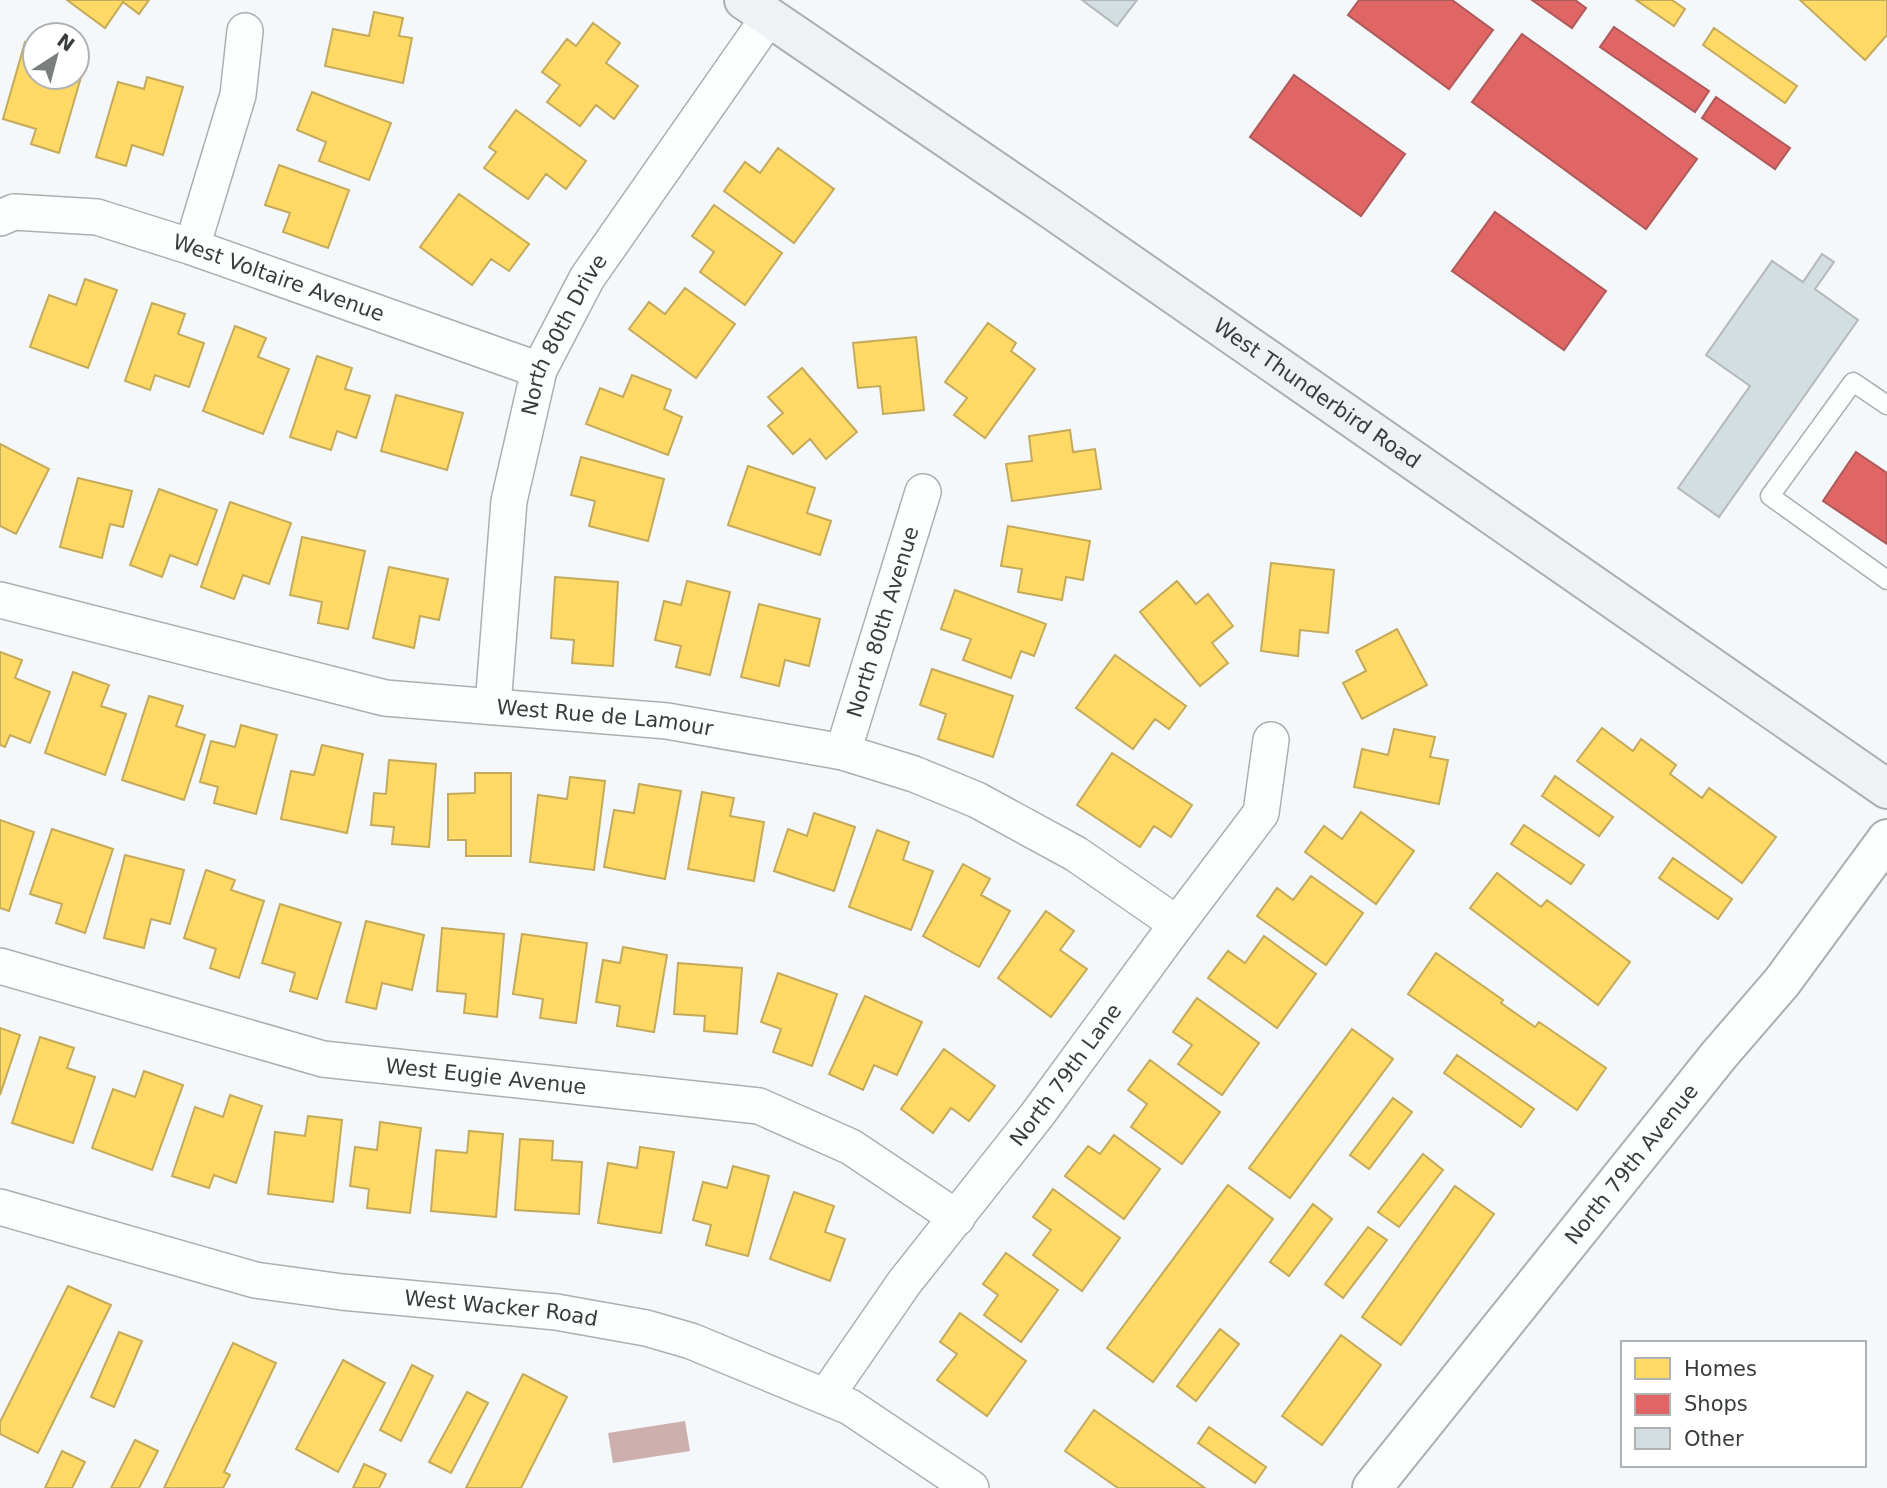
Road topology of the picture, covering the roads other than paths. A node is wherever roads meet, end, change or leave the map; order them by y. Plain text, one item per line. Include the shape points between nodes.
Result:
1 (756, 9) edge
2 (245, 32) dead end
3 (7, 215) edge
4 (192, 247) junction
5 (538, 370) junction
6 (1887, 405) edge
7 (923, 492) dead end
8 (1887, 580) edge
9 (0, 600) edge
10 (493, 706) junction
11 (1271, 740) dead end
12 (843, 752) junction
13 (1887, 789) edge
14 (1887, 839) edge
15 (1177, 923) junction
16 (0, 966) edge
17 (0, 1207) edge
18 (957, 1218) junction
19 (825, 1396) junction
20 (971, 1488) edge
21 (1372, 1488) edge

1 - 5 street, North 80th Drive via 587,278
1 - 13 main road, West Thunderbird Road
2 - 4 street via 238,95
3 - 4 street, West Voltaire Avenue via 97,217
4 - 5 street, West Voltaire Avenue
5 - 10 street, North 80th Drive via 509,501
6 - 8 lane via 1853,382 1770,496
7 - 12 street, North 80th Avenue
9 - 10 street, West Rue de Lamour via 385,698
10 - 12 street, West Rue de Lamour via 667,721
11 - 15 street, North 79th Lane via 1261,813
12 - 15 street, West Rue de Lamour via 977,800 1076,854
14 - 21 street, North 79th Avenue via 1782,982
15 - 18 street, North 79th Lane
16 - 18 street, West Eugie Avenue via 323,1059 759,1106 851,1146
17 - 19 street, West Wacker Road via 255,1280 556,1312 646,1328 691,1341
18 - 19 street, North 79th Lane via 904,1283
19 - 20 street, West Wacker Road via 850,1407

